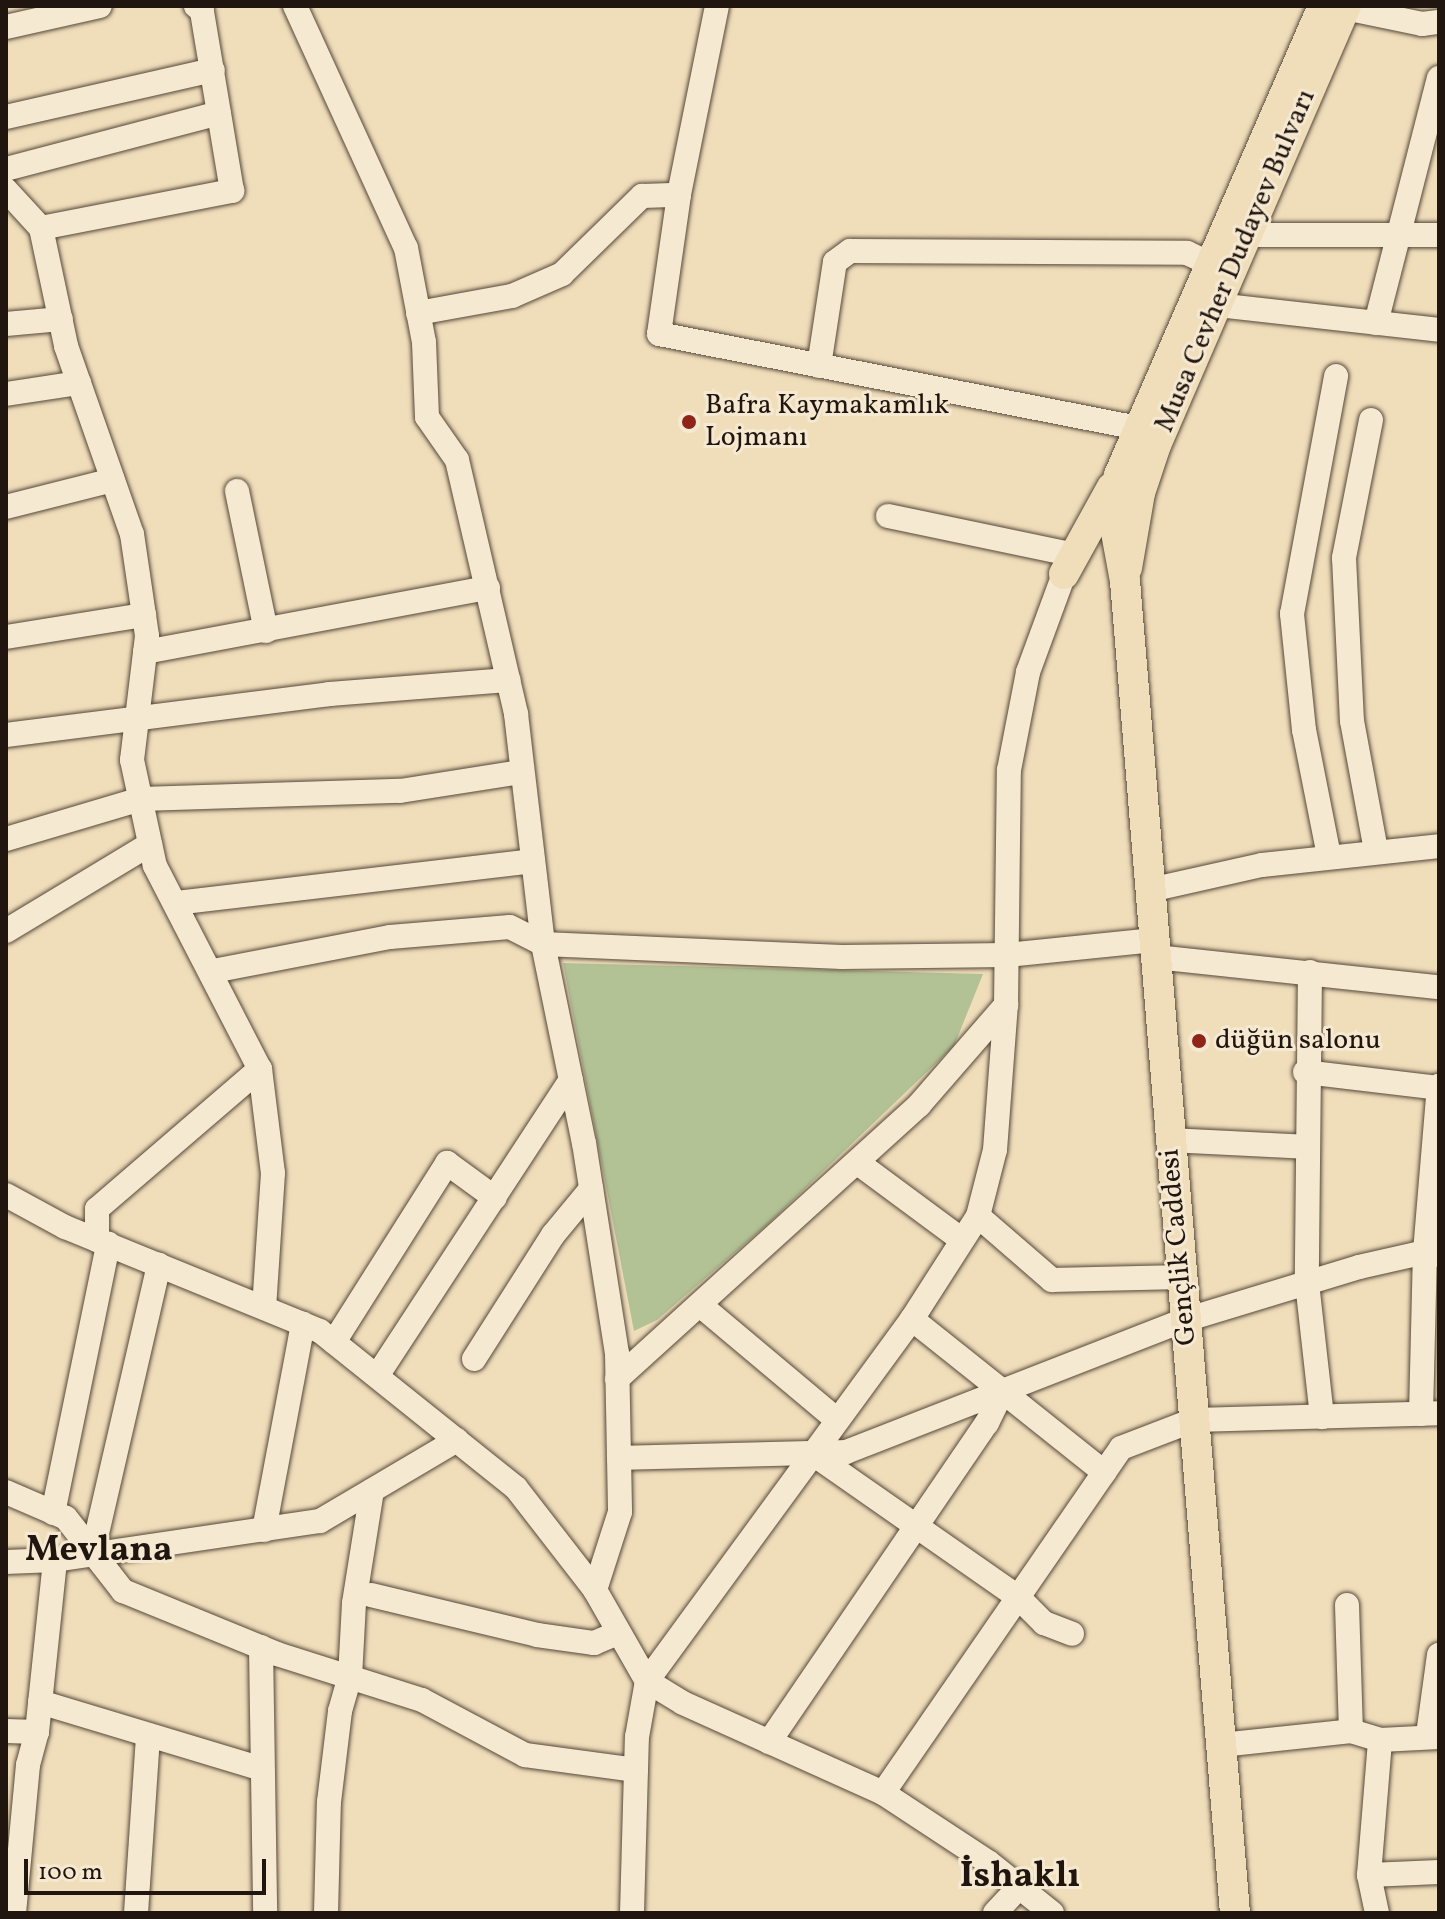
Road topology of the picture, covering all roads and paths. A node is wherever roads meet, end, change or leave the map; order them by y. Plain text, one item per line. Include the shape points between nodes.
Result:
1 (100, 6) edge
2 (196, 6) edge
3 (295, 6) edge
4 (717, 6) edge
5 (1338, 7) edge
6 (1431, 23) edge
7 (6, 27) edge
8 (1439, 46) edge
9 (213, 70) junction
10 (1439, 78) edge
11 (219, 113) junction
12 (6, 117) edge
13 (6, 169) edge
14 (6, 190) edge
15 (679, 195) junction
16 (41, 228) junction
17 (1401, 233) junction
18 (1247, 235) junction
19 (1439, 235) edge
20 (1211, 264) junction
21 (1217, 305) junction
22 (418, 313) junction
23 (61, 319) junction
24 (1376, 323) junction
25 (6, 324) edge
26 (1439, 330) edge
27 (819, 366) junction
28 (1336, 376) dead end
29 (79, 383) junction
30 (6, 394) edge
31 (1371, 420) dead end
32 (1139, 428) junction
33 (1119, 475) junction
34 (113, 480) junction
35 (237, 491) dead end
36 (6, 507) edge
37 (888, 516) dead end
38 (1124, 526) junction
39 (1069, 565) junction
40 (1125, 581) junction
41 (488, 588) junction
42 (144, 615) junction
43 (266, 631) junction
44 (6, 637) edge
45 (145, 652) junction
46 (508, 680) junction
47 (138, 716) junction
48 (6, 735) edge
49 (522, 772) junction
50 (141, 799) junction
51 (6, 839) edge
52 (150, 844) junction
53 (1439, 846) edge
54 (1376, 850) junction
55 (1329, 856) junction
56 (533, 861) junction
57 (1150, 890) junction
58 (176, 903) junction
59 (6, 931) edge
60 (543, 944) junction
61 (1155, 949) junction
62 (1007, 955) junction
63 (213, 971) junction
64 (1310, 972) junction
65 (1439, 987) edge
66 (1006, 1005) junction
67 (260, 1069) junction
68 (1305, 1072) junction
69 (571, 1080) junction
70 (1439, 1087) edge
71 (1171, 1140) junction
72 (1308, 1147) junction
73 (858, 1163) junction
74 (591, 1189) junction
75 (6, 1195) edge
76 (495, 1198) junction
77 (978, 1216) junction
78 (962, 1240) junction
79 (103, 1242) junction
80 (1432, 1254) edge
81 (159, 1265) junction
82 (1182, 1277) junction
83 (1307, 1283) junction
84 (700, 1305) junction
85 (264, 1308) junction
86 (912, 1319) junction
87 (1185, 1320) junction
88 (303, 1324) junction
89 (334, 1342) junction
90 (474, 1359) dead end
91 (377, 1376) junction
92 (617, 1379) junction
93 (1002, 1392) junction
94 (1430, 1413) edge
95 (1322, 1417) junction
96 (837, 1420) junction
97 (1194, 1420) junction
98 (457, 1440) junction
99 (813, 1454) junction
100 (619, 1458) junction
101 (1104, 1472) junction
102 (372, 1490) junction
103 (6, 1492) edge
104 (53, 1513) junction
105 (918, 1527) junction
106 (264, 1530) junction
107 (92, 1555) junction
108 (55, 1560) junction
109 (6, 1562) edge
110 (595, 1590) junction
111 (371, 1595) dead end
112 (1018, 1597) junction
113 (1347, 1605) dead end
114 (618, 1633) junction
115 (1072, 1634) dead end
116 (261, 1647) junction
117 (1439, 1655) edge
118 (350, 1677) junction
119 (647, 1681) junction
120 (40, 1702) junction
121 (6, 1731) edge
122 (1351, 1731) junction
123 (37, 1732) junction
124 (148, 1735) junction
125 (1433, 1736) edge
126 (1380, 1740) junction
127 (769, 1742) junction
128 (1221, 1745) junction
129 (262, 1769) junction
130 (636, 1770) junction
131 (883, 1793) junction
132 (13, 1852) edge
133 (1439, 1872) edge
134 (1369, 1875) junction
135 (1020, 1886) junction
136 (14, 1913) edge
137 (136, 1913) edge
138 (265, 1913) edge
139 (326, 1913) edge
140 (632, 1913) edge
141 (995, 1913) edge
142 (1052, 1913) edge
143 (1235, 1913) edge
144 (1377, 1913) edge

1 - 7 street
2 - 9 street via 202,11
3 - 22 street via 406,248
4 - 15 street
5 - 6 street
5 - 18 main road, Musa Cevher Dudayev Bulvarı
5 - 20 main road, Musa Cevher Dudayev Bulvarı
6 - 8 street
9 - 11 street
9 - 12 street
10 - 17 street
11 - 13 street
11 - 16 street via 232,191
14 - 16 street
15 - 22 street via 642,196 562,274 512,296
15 - 27 street via 659,334
16 - 23 street
17 - 18 street
17 - 19 street
17 - 24 street
18 - 21 main road, Musa Cevher Dudayev Bulvarı
20 - 27 street via 1187,253 850,251 835,262
20 - 32 main road, Musa Cevher Dudayev Bulvarı
21 - 24 street
21 - 38 main road, Musa Cevher Dudayev Bulvarı
22 - 41 street via 427,417 457,460
23 - 25 street
23 - 29 street
24 - 26 street
27 - 32 street
28 - 55 street via 1292,614 1304,730
29 - 30 street
29 - 34 street
31 - 54 street via 1344,558 1352,721
32 - 33 main road, Musa Cevher Dudayev Bulvarı
33 - 38 main road, Musa Cevher Dudayev Bulvarı
33 - 39 main road, Musa Cevher Dudayev Bulvarı
34 - 36 street
34 - 42 street via 132,534
35 - 43 street
37 - 39 street
38 - 39 main road
38 - 40 main road, Musa Cevher Dudayev Bulvarı
39 - 40 main road via 1104,564
39 - 62 street via 1028,672 1009,770
40 - 57 main road, Gençlik Caddesi
41 - 43 street
41 - 46 street
42 - 44 street
42 - 45 street
43 - 45 street
45 - 47 street
46 - 47 street
46 - 49 street
47 - 48 street
47 - 50 street via 132,760
49 - 50 street via 400,791
49 - 56 street
50 - 51 street
50 - 52 street
52 - 58 street via 155,866
52 - 59 street
53 - 54 street
54 - 55 street
55 - 57 street
56 - 58 street
56 - 60 street
57 - 61 main road, Gençlik Caddesi
58 - 63 street
60 - 62 street via 842,957
60 - 63 street via 510,927 390,937
60 - 69 street
61 - 62 street
61 - 64 street
61 - 71 main road, Gençlik Caddesi
62 - 66 street
63 - 67 street
64 - 65 street
64 - 68 street
66 - 73 street via 919,1105
66 - 77 street via 995,1150
67 - 79 street via 97,1209
67 - 85 street via 273,1173
68 - 70 street
68 - 72 street
69 - 74 street
69 - 76 street
70 - 80 street
71 - 72 street
71 - 82 main road, Gençlik Caddesi
72 - 83 street
73 - 78 street
73 - 84 street
74 - 90 street via 553,1235
74 - 92 street
75 - 79 street
76 - 89 street via 447,1163
76 - 91 street
77 - 78 street
77 - 82 street via 1052,1280
78 - 86 street
79 - 81 street
79 - 104 street
80 - 83 street
80 - 94 street
81 - 85 street
81 - 107 street
82 - 87 main road, Gençlik Caddesi
83 - 87 street
83 - 95 street
84 - 92 street
84 - 96 street
85 - 88 street
86 - 93 street
86 - 96 street
87 - 93 street
87 - 97 main road, Gençlik Caddesi
88 - 89 street
88 - 106 street
89 - 91 street
91 - 98 street
92 - 100 street
93 - 99 street via 846,1452
93 - 101 street
93 - 105 street
94 - 95 street
95 - 97 street
96 - 99 street
97 - 101 street via 1121,1448
97 - 128 main road, Gençlik Caddesi
98 - 102 street
98 - 110 street via 516,1488
99 - 100 street
99 - 105 street
99 - 119 street
100 - 110 street via 620,1512
101 - 112 street
102 - 106 street via 320,1521
102 - 118 street via 354,1603
103 - 104 street
104 - 107 street via 66,1518
105 - 112 street
105 - 127 street
106 - 107 street
107 - 108 street
107 - 116 street via 123,1591
108 - 109 street
108 - 120 street
110 - 114 street
111 - 114 street via 537,1635 594,1643
112 - 115 street via 1044,1623
112 - 131 street
113 - 122 street
114 - 119 street
116 - 118 street
116 - 129 street
117 - 125 street
118 - 130 street via 422,1700 525,1755
118 - 139 street via 340,1711 329,1802
119 - 127 street
119 - 130 street
120 - 123 street
120 - 124 street
121 - 123 street
122 - 126 street
122 - 128 street
123 - 132 street
124 - 129 street
124 - 137 street
125 - 126 street
126 - 134 street
127 - 131 street
128 - 143 main road, Gençlik Caddesi
129 - 138 street
130 - 140 street
131 - 135 street
132 - 136 street
133 - 134 street
134 - 144 street
135 - 141 street
135 - 142 street

